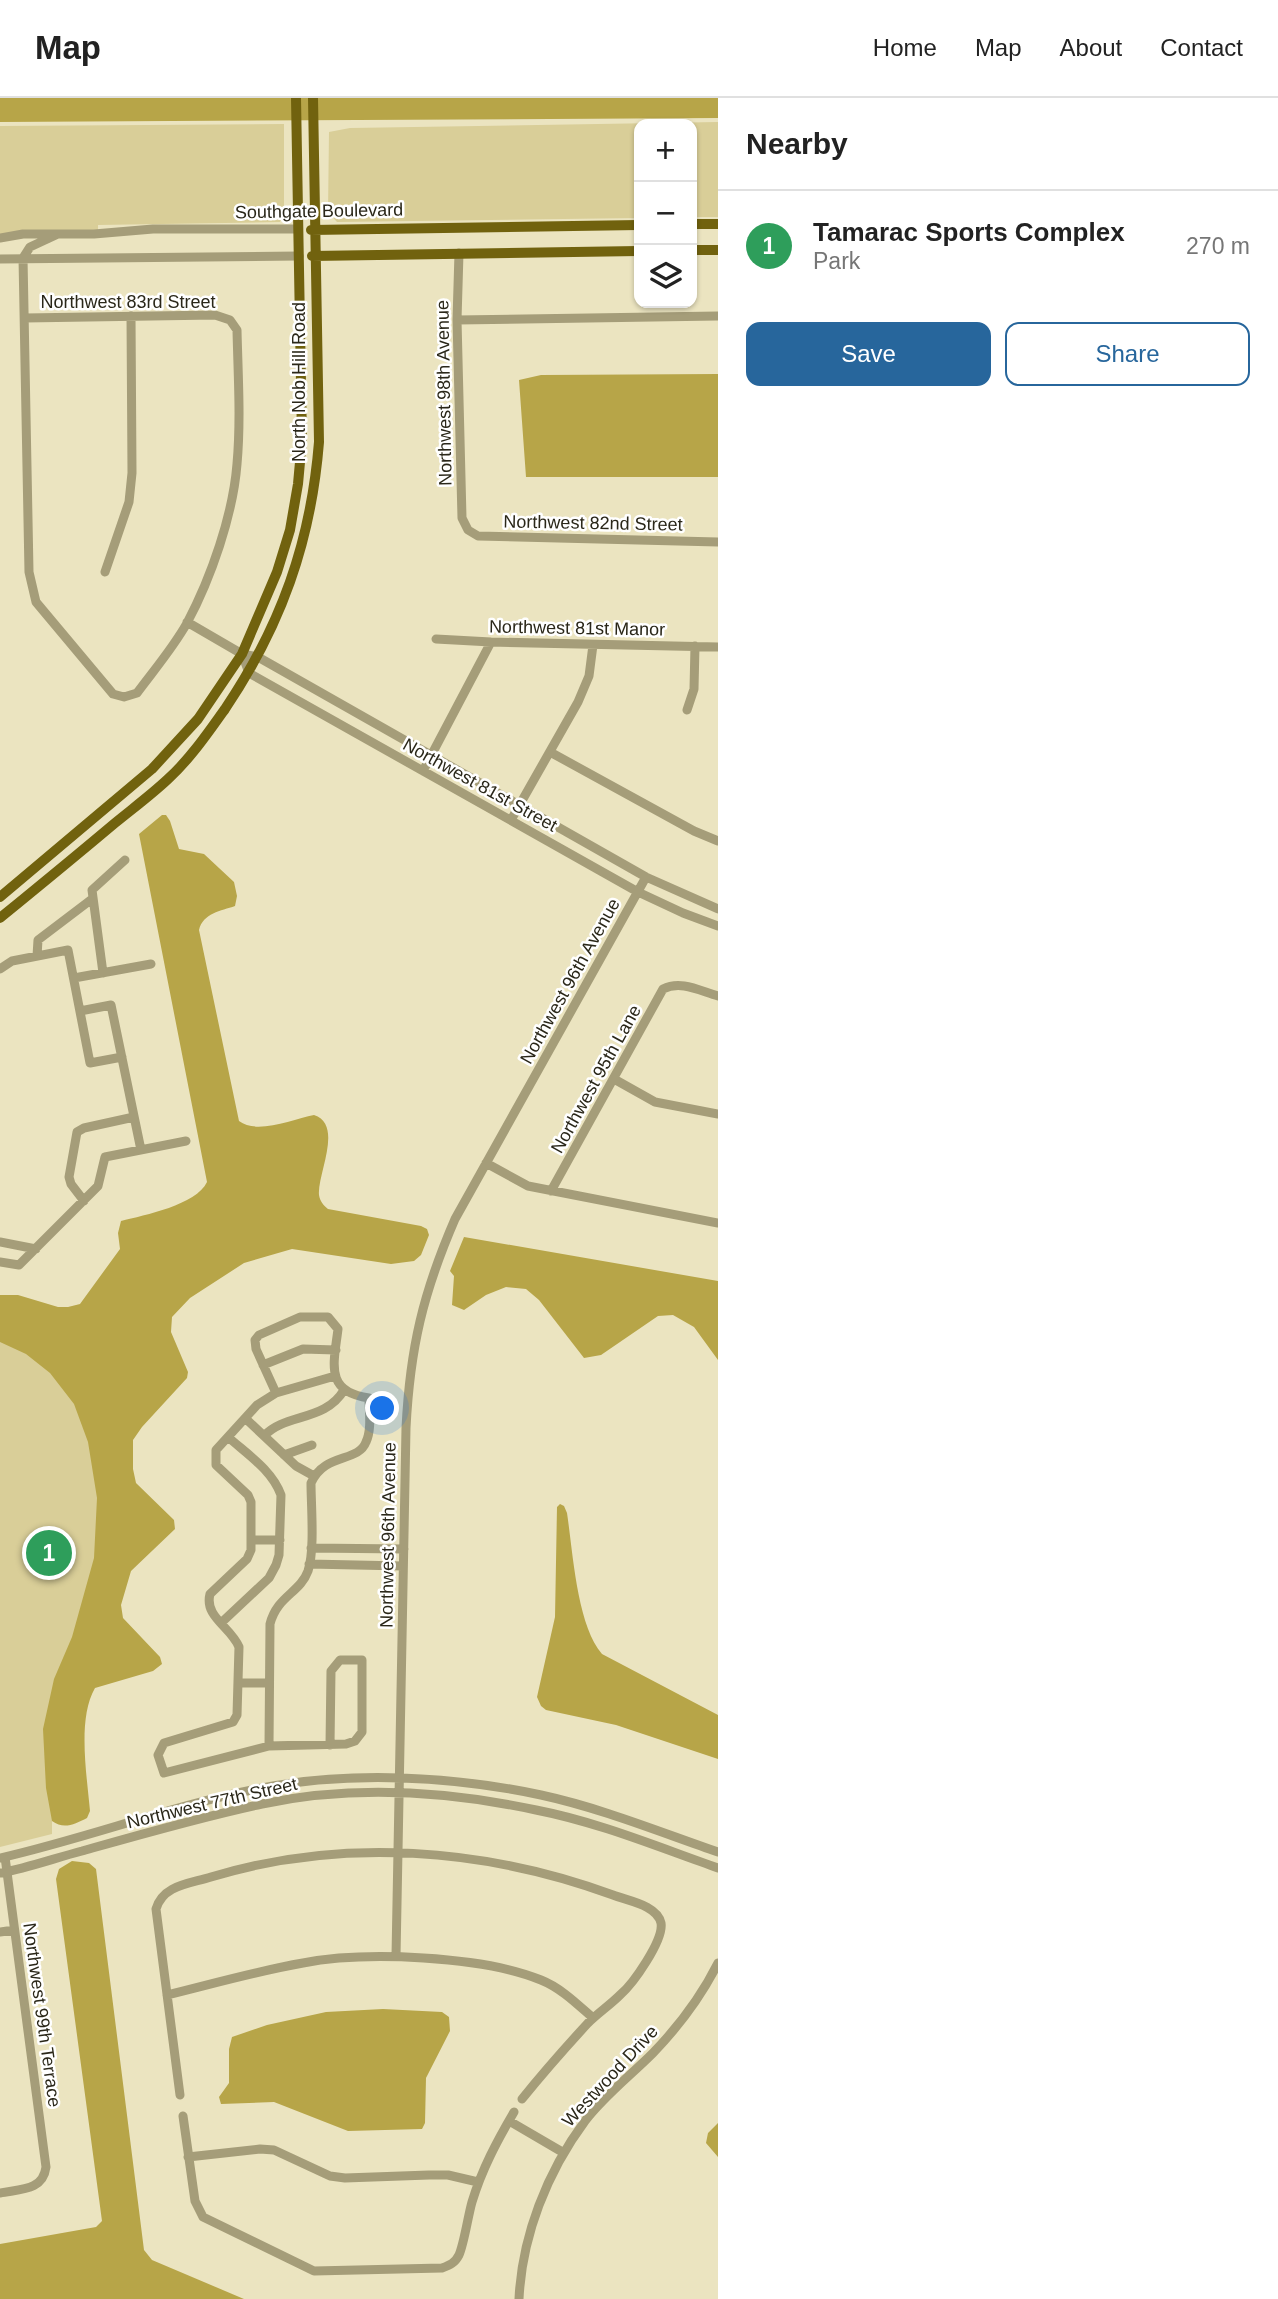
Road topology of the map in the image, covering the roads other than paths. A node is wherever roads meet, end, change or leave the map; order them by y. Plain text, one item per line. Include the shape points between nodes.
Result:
1 (296, 98) edge
2 (313, 98) edge
3 (718, 223) edge
4 (697, 224) edge
5 (634, 225) edge
6 (298, 229) junction
7 (316, 230) junction
8 (58, 234) junction
9 (0, 237) edge
10 (697, 250) edge
11 (718, 250) edge
12 (634, 251) edge
13 (459, 253) junction
14 (299, 256) junction
15 (316, 256) junction
16 (23, 258) junction
17 (0, 259) edge
18 (131, 316) junction
19 (718, 316) edge
20 (25, 318) junction
21 (457, 320) junction
22 (468, 530) joint
23 (718, 542) edge
24 (105, 572) dead end
25 (187, 622) junction
26 (436, 639) dead end
27 (491, 642) junction
28 (593, 645) junction
29 (695, 646) junction
30 (718, 647) edge
31 (242, 654) junction
32 (258, 657) junction
33 (249, 673) junction
34 (687, 710) dead end
35 (550, 752) junction
36 (431, 755) junction
37 (423, 771) junction
38 (519, 805) junction
39 (511, 820) junction
40 (718, 841) edge
41 (125, 860) dead end
42 (646, 877) junction
43 (638, 892) junction
44 (0, 897) edge
45 (92, 899) junction
46 (718, 909) edge
47 (0, 918) edge
48 (718, 926) edge
49 (37, 956) junction
50 (151, 964) dead end
51 (0, 969) edge
52 (103, 973) junction
53 (74, 978) junction
54 (718, 996) edge
55 (80, 1011) junction
56 (122, 1057) junction
57 (614, 1079) junction
58 (718, 1114) edge
59 (134, 1117) junction
60 (186, 1141) dead end
61 (141, 1150) junction
62 (486, 1163) junction
63 (551, 1191) junction
64 (84, 1201) junction
65 (718, 1223) edge
66 (0, 1242) edge
67 (36, 1249) junction
68 (0, 1262) edge
69 (336, 1350) junction
70 (264, 1366) junction
71 (335, 1376) junction
72 (344, 1390) junction
73 (276, 1393) junction
74 (245, 1418) junction
75 (264, 1436) junction
76 (228, 1437) junction
77 (312, 1445) dead end
78 (284, 1455) junction
79 (314, 1476) junction
80 (251, 1540) junction
81 (280, 1540) junction
82 (311, 1548) junction
83 (345, 1548) junction
84 (404, 1549) junction
85 (309, 1564) junction
86 (343, 1565) junction
87 (404, 1566) junction
88 (221, 1623) junction
89 (238, 1683) junction
90 (269, 1683) junction
91 (330, 1745) junction
92 (269, 1746) junction
93 (399, 1779) junction
94 (399, 1792) junction
95 (399, 1852) junction
96 (718, 1852) edge
97 (2, 1857) edge
98 (718, 1868) edge
99 (3, 1873) edge
100 (14, 1930) junction
101 (0, 1932) edge
102 (396, 1956) junction
103 (718, 1963) edge
104 (167, 1995) junction
105 (593, 2018) junction
106 (180, 2095) dead end
107 (522, 2099) dead end
108 (514, 2112) dead end
109 (183, 2116) dead end
110 (509, 2121) junction
111 (564, 2153) junction
112 (188, 2157) junction
113 (478, 2182) junction
114 (0, 2193) edge
115 (519, 2299) edge

1 - 6 main road, North Nob Hill Road
2 - 7 main road, North Nob Hill Road
3 - 4 main road
5 - 7 main road, Southgate Boulevard
6 - 7 main road, Southgate Boulevard
6 - 8 street, Southgate Boulevard
6 - 14 main road, North Nob Hill Road
7 - 15 main road, North Nob Hill Road
8 - 9 street, Southgate Boulevard
8 - 16 street via 30,247
10 - 11 main road
12 - 13 main road
13 - 15 main road
13 - 21 street, Northwest 98th Avenue
14 - 15 main road
14 - 16 street
14 - 31 main road, North Nob Hill Road via 302,440 298,484 277,572
15 - 32 main road, North Nob Hill Road via 319,442 315,485 292,579
16 - 17 street
16 - 20 street
18 - 20 street, Northwest 83rd Street
18 - 24 street via 132,473 129,502
18 - 25 street, Northwest 83rd Street via 215,315 230,320 237,330 237,467 227,520
19 - 21 street
20 - 25 street via 31,588 36,602 113,694 124,697 137,693
21 - 22 street, Northwest 98th Avenue via 461,518
22 - 23 street, Northwest 82nd Street via 478,536
25 - 31 street, Northwest 81st Street
26 - 27 street, Northwest 81st Manor
27 - 28 street, Northwest 81st Manor
27 - 36 street
28 - 29 street, Northwest 81st Manor
28 - 35 street via 589,676
29 - 30 street, Northwest 81st Manor
29 - 34 street via 694,689
31 - 32 street, Northwest 81st Street
31 - 33 street
31 - 44 main road, North Nob Hill Road via 198,719 152,769
32 - 33 main road, North Nob Hill Road
32 - 36 street, Northwest 81st Street
33 - 37 street, Northwest 81st Street
33 - 47 main road, North Nob Hill Road via 211,730 169,778
35 - 38 street
35 - 40 street
36 - 37 street
36 - 38 street, Northwest 81st Street
37 - 39 street, Northwest 81st Street
38 - 39 street
38 - 42 street, Northwest 81st Street
39 - 43 street, Northwest 81st Street
41 - 45 street via 96,884
42 - 43 street, Northwest 96th Avenue
42 - 46 street, Northwest 81st Street
43 - 48 street, Northwest 81st Street
43 - 62 street, Northwest 96th Avenue
45 - 49 street via 38,940
45 - 52 street
49 - 51 street via 12,961
49 - 53 street via 68,950
50 - 52 street
52 - 53 street
53 - 55 street
54 - 57 street, Northwest 95th Lane via 681,985 663,989
55 - 56 street via 111,1005
55 - 56 street via 90,1063
56 - 59 street
57 - 58 street via 655,1102
57 - 63 street, Northwest 95th Lane
59 - 61 street
59 - 64 street via 77,1132 69,1177
60 - 61 street
61 - 64 street via 104,1157 98,1186
62 - 63 street via 528,1186
62 - 84 street, Northwest 96th Avenue via 438,1258 414,1340 408,1383
63 - 65 street
64 - 67 street
66 - 67 street
67 - 68 street via 19,1265
69 - 70 street via 303,1349
69 - 70 street via 338,1329 328,1317 300,1317 255,1340
69 - 71 street
70 - 73 street
71 - 72 street
71 - 73 street
72 - 75 street via 329,1407
72 - 79 street via 369,1398 365,1446 324,1465
73 - 74 street
74 - 75 street
74 - 76 street
75 - 78 street
76 - 80 street via 214,1458 248,1494
76 - 81 street via 275,1480 281,1495
77 - 78 street
78 - 79 street
79 - 82 street
80 - 81 street
80 - 88 street via 247,1559 210,1594 209,1609
81 - 88 street via 270,1578
82 - 83 street
82 - 85 street
83 - 84 street
83 - 86 street
84 - 87 street, Northwest 96th Avenue
85 - 86 street
85 - 90 street via 300,1583 272,1613
86 - 87 street
87 - 93 street, Northwest 96th Avenue
88 - 89 street via 239,1647
89 - 90 street
89 - 92 street via 233,1722 164,1743 158,1755 164,1773
90 - 92 street
91 - 91 street via 331,1671 340,1660 362,1660 362,1732 355,1741
91 - 92 street
93 - 94 street, Northwest 96th Avenue
93 - 96 street, Northwest 77th Street via 478,1784 541,1795
93 - 97 street, Northwest 77th Street via 363,1777 261,1788
94 - 95 street, Northwest 96th Avenue
94 - 98 street, Northwest 77th Street via 538,1810
94 - 99 street, Northwest 77th Street via 265,1803
95 - 102 street, Northwest 96th Avenue
95 - 104 street via 275,1862 169,1890 159,1898 156,1909
95 - 105 street via 526,1869 652,1909 662,1930 648,1959 623,1993
97 - 99 street, Northwest 99th Terrace
99 - 100 street, Northwest 99th Terrace
100 - 101 street
100 - 114 street, Northwest 99th Terrace via 46,2167 45,2178 37,2185
102 - 104 street via 305,1962
102 - 105 street via 496,1968 541,1980
103 - 111 street, Westwood Drive via 681,2023 586,2120
104 - 106 street
105 - 107 street
108 - 110 street
109 - 112 street
110 - 111 street
110 - 113 street
111 - 115 street, Westwood Drive via 534,2220
112 - 113 street via 274,2150 330,2176 448,2175
112 - 113 street via 203,2217 314,2271 442,2268 453,2263 460,2253

